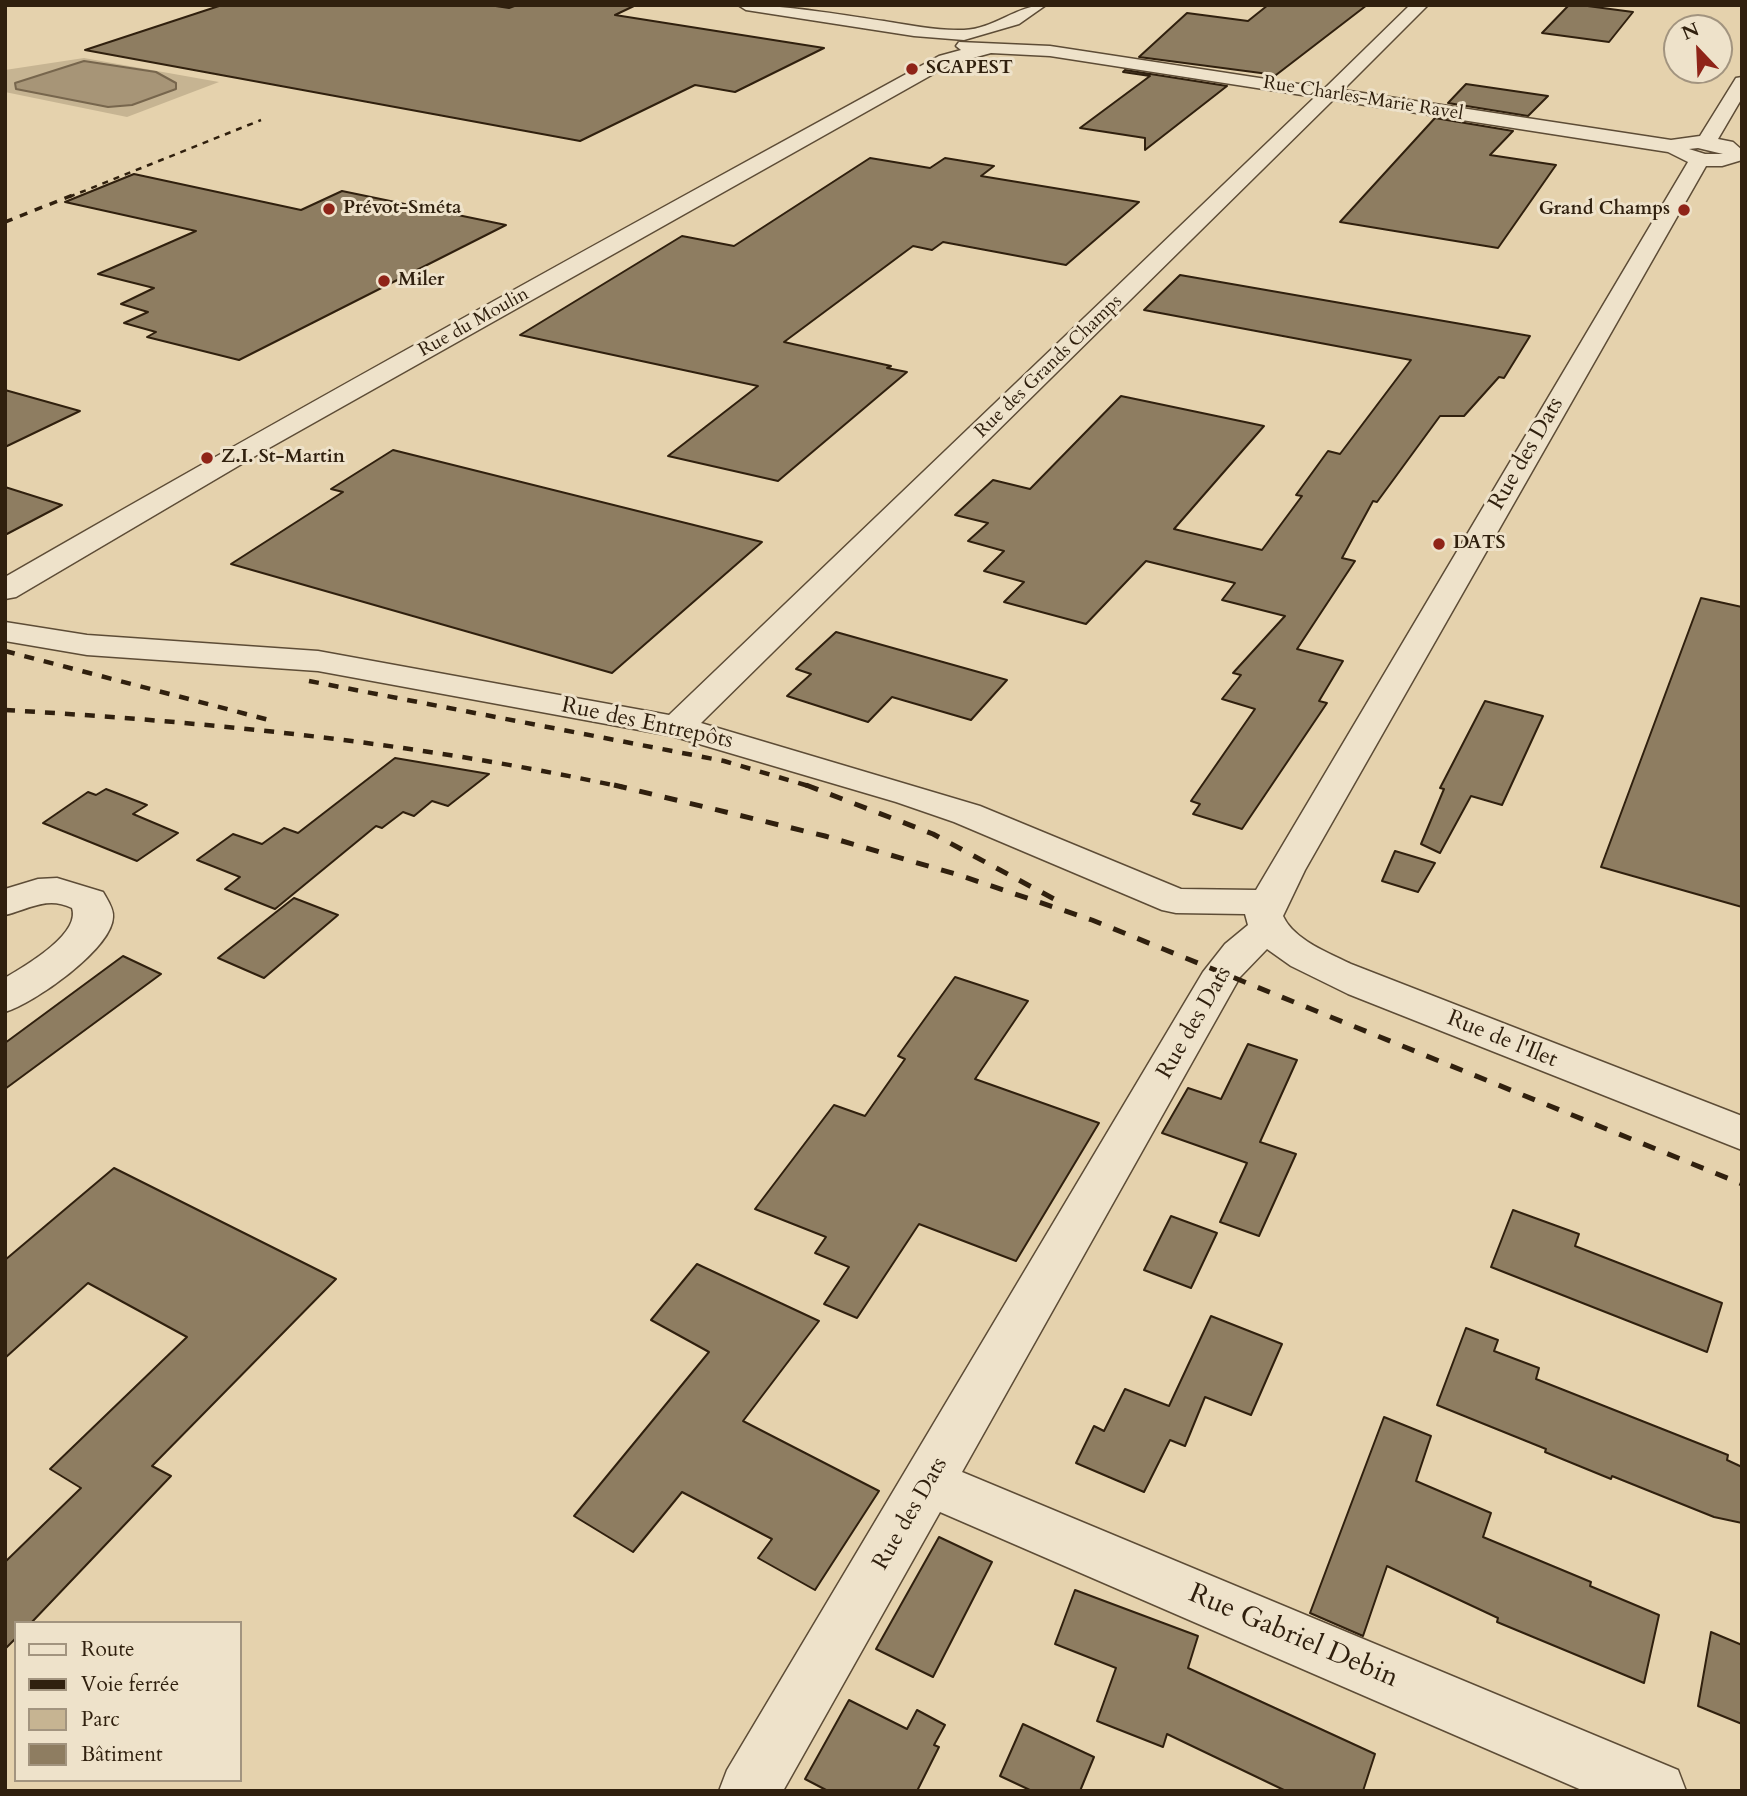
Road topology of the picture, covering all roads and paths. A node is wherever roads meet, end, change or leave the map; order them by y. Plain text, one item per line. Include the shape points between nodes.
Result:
1 (746, 5) edge
2 (1038, 5) edge
3 (1420, 5) edge
4 (1013, 21) junction
5 (959, 43) junction
6 (1001, 43) junction
7 (1742, 82) edge
8 (1330, 94) junction
9 (1703, 151) junction
10 (1739, 156) edge
11 (5, 590) edge
12 (5, 631) edge
13 (677, 727) junction
14 (5, 903) edge
15 (1269, 915) junction
16 (5, 998) edge
17 (1742, 1134) edge
18 (929, 1483) junction
19 (749, 1791) edge
20 (1656, 1791) edge

1 - 5 street via 914,31
2 - 4 street, Rue du Moulin
3 - 8 street, Rue des Grands Champs
4 - 5 street, Rue du Moulin
4 - 6 street
5 - 6 street, Rue du Moulin
5 - 6 street, Rue Charles-Marie Ravel
5 - 11 street, Rue du Moulin
6 - 8 street, Rue Charles-Marie Ravel
7 - 9 street, Rue des Dats
8 - 9 street, Rue Charles-Marie Ravel via 1676,147 1684,155
8 - 13 street, Rue des Grands Champs
9 - 10 street via 1727,159
9 - 15 street, Rue des Dats via 1300,850
12 - 13 street, Rue des Entrepôts via 86,645 343,665
13 - 15 street, Rue des Entrepôts via 932,802 1176,901
14 - 16 street via 43,889 67,889 89,901 94,917 88,932 64,955
15 - 17 street, Rue de l'Ilet via 1304,957 1362,984
15 - 18 street, Rue des Dats via 1223,972
18 - 19 street, Rue des Dats
18 - 20 street, Rue Gabriel Debin

